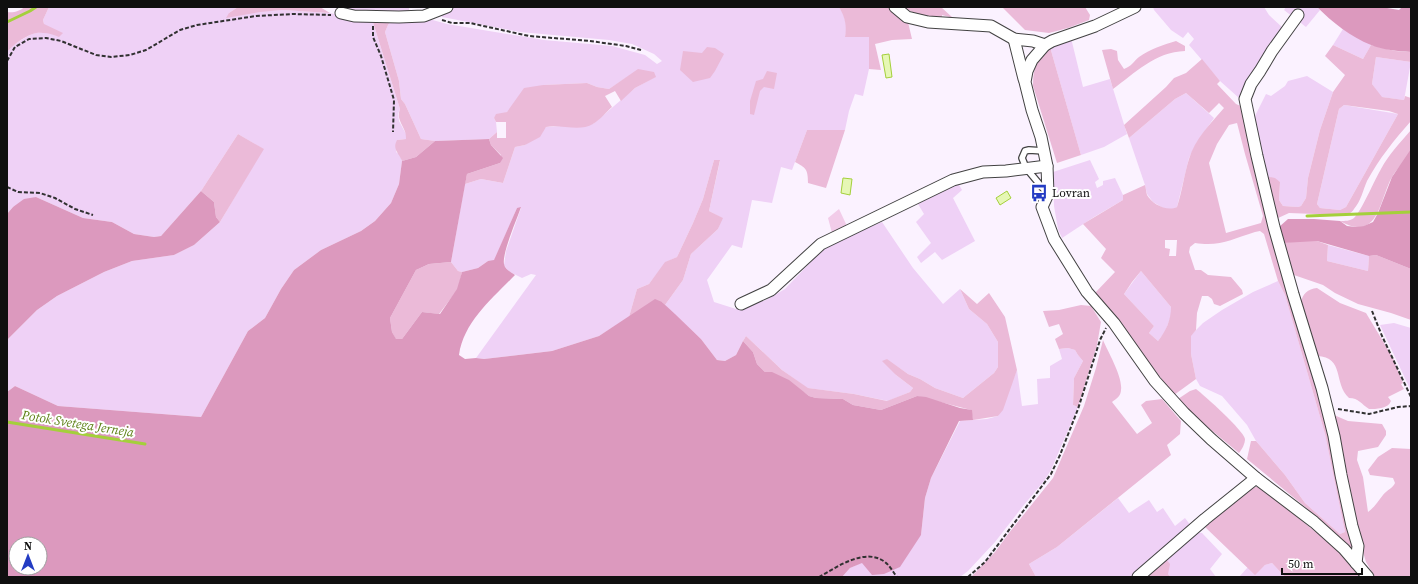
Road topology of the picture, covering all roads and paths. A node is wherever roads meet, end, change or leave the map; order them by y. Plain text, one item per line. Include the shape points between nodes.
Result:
1 (447, 7) edge
2 (895, 7) edge
3 (1135, 7) edge
4 (435, 12) junction
5 (341, 13) joint
6 (1298, 15) dead end
7 (379, 16) junction
8 (1014, 39) junction
9 (1044, 45) junction
10 (641, 50) dead end
11 (7, 61) edge
12 (1025, 82) junction
13 (393, 132) dead end
14 (1044, 151) junction
15 (1047, 166) junction
16 (1026, 168) junction
17 (7, 187) edge
18 (1048, 194) junction
19 (93, 215) dead end
20 (741, 304) dead end
21 (1372, 311) dead end
22 (1110, 320) junction
23 (1411, 397) edge
24 (1411, 406) edge
25 (1327, 408) junction
26 (1256, 478) junction
27 (1356, 563) junction
28 (819, 577) edge
29 (897, 577) edge
30 (968, 577) edge
31 (1138, 577) edge
32 (1368, 577) edge

1 - 4 street
2 - 8 street via 907,16 928,22 991,26
3 - 9 street via 1095,26
4 - 7 street via 424,16
4 - 10 path via 439,19 452,23 470,23 529,36 584,40
5 - 7 street
5 - 11 path via 256,16 197,25 180,30 146,50 111,57 96,55 46,38 29,39 16,47
6 - 25 street via 1251,84 1245,99 1274,227
7 - 13 path via 372,28 373,37 394,100
8 - 9 street
8 - 12 street
9 - 12 street via 1032,60
12 - 14 street
14 - 15 street
14 - 16 lane via 1025,151 1022,158
15 - 16 street
15 - 18 street
16 - 18 lane
16 - 20 street via 983,172 953,180 821,244 771,290
17 - 19 path via 18,192 40,193
18 - 22 street via 1042,207 1054,239 1087,292
21 - 23 path
22 - 26 street via 1155,381 1184,413
22 - 30 path via 1100,340 1078,409 1050,474 984,562
24 - 25 path via 1369,414
25 - 27 street via 1358,546
26 - 27 street via 1314,522
26 - 31 street
27 - 32 street
28 - 29 path via 853,559 873,558 887,563

